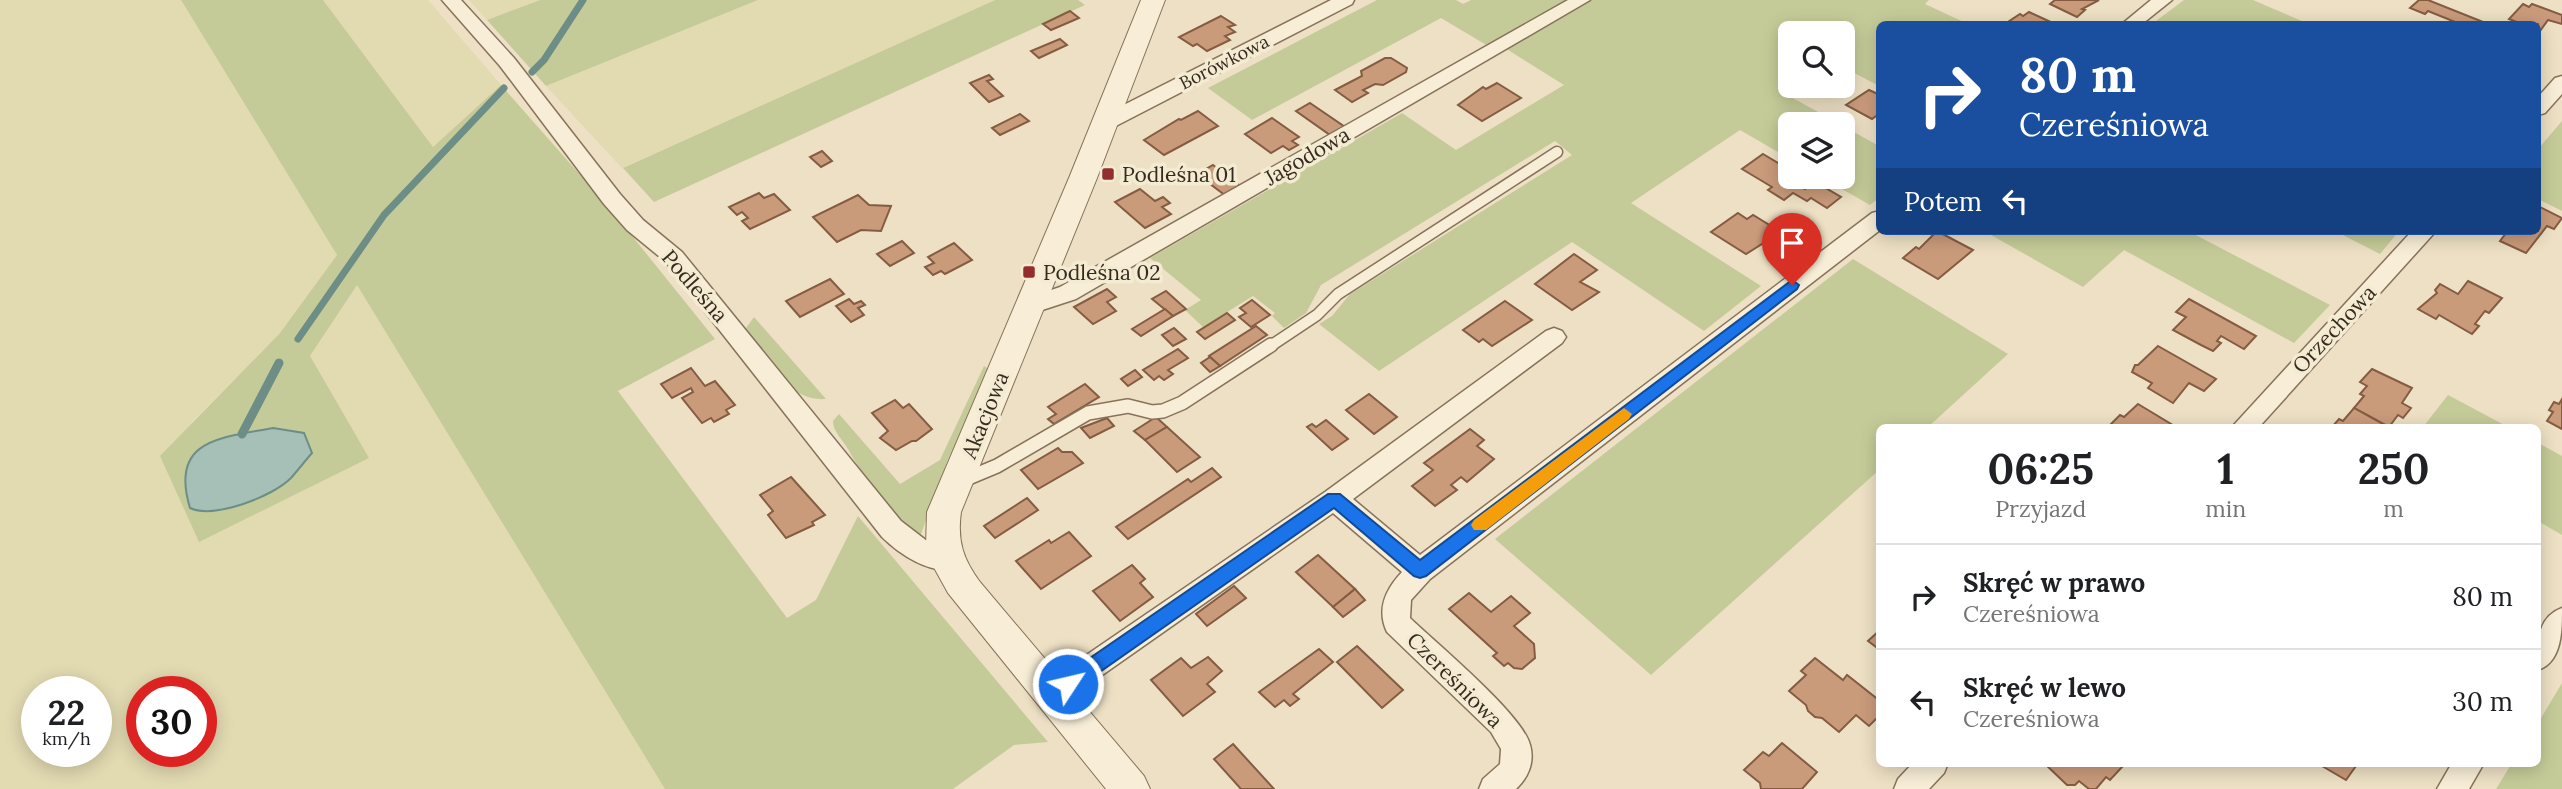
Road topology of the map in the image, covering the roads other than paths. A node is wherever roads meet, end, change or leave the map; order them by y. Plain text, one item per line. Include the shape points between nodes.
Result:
1 (452, 0) edge
2 (1153, 0) edge
3 (1345, 0) edge
4 (1581, 0) edge
5 (2163, 0) edge
6 (2135, 21) edge
7 (2562, 82) edge
8 (2541, 106) edge
9 (1103, 124) junction
10 (1557, 152) dead end
11 (1876, 221) edge
12 (2421, 235) edge
13 (1030, 306) junction
14 (1554, 337) dead end
15 (2247, 424) edge
16 (957, 483) junction
17 (1334, 499) junction
18 (944, 560) junction
19 (1420, 571) junction
20 (2562, 620) edge
21 (2541, 653) edge
22 (1051, 695) junction
23 (1929, 767) edge
24 (2466, 767) edge
25 (1130, 789) edge
26 (1494, 789) edge
27 (1909, 789) edge
28 (2452, 789) edge

1 - 18 street, Podleśna via 507,62 612,199 674,257 895,535
2 - 9 street, Akacjowa
3 - 9 street, Borówkowa
4 - 13 street, Jagodowa via 1068,293
5 - 6 street
7 - 8 street
9 - 13 street, Akacjowa
10 - 16 lane via 1338,294 1317,316 1182,403 1163,411 1128,406 1088,413 997,466
11 - 19 street, Czereśniowa
12 - 15 street, Orzechowa
13 - 16 street, Akacjowa
14 - 17 street
16 - 18 street, Akacjowa via 942,522
17 - 19 street
17 - 22 street
18 - 22 street
19 - 26 street, Czereśniowa via 1398,593 1397,624 1501,723 1516,746 1515,770
20 - 21 street
22 - 25 street
23 - 27 street
24 - 28 street

